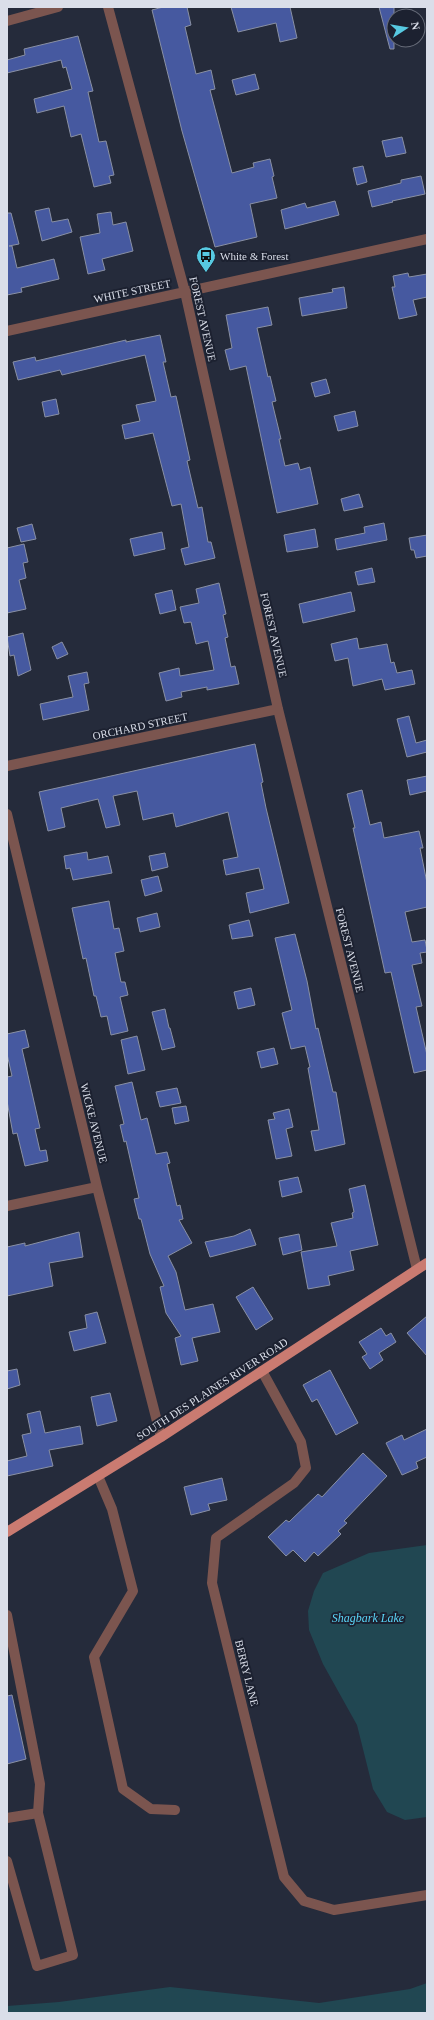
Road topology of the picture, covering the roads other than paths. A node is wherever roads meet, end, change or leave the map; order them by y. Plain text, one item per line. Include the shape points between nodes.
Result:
1 (58, 7) edge
2 (108, 7) edge
3 (7, 21) edge
4 (427, 239) edge
5 (185, 292) junction
6 (7, 330) edge
7 (278, 709) junction
8 (7, 766) edge
9 (7, 814) edge
10 (97, 1187) junction
11 (7, 1206) edge
12 (427, 1262) edge
13 (417, 1269) junction
14 (262, 1371) junction
15 (161, 1437) junction
16 (98, 1476) junction
17 (7, 1532) edge
18 (7, 1615) edge
19 (175, 1810) dead end
20 (38, 1813) junction
21 (7, 1818) edge
22 (7, 1861) edge
23 (427, 1895) edge

1 - 3 street
2 - 5 street, FOREST AVENUE
4 - 5 street, WHITE STREET
5 - 6 street, WHITE STREET
5 - 7 street, FOREST AVENUE
7 - 8 street, ORCHARD STREET
7 - 13 street, FOREST AVENUE
9 - 10 street, WICKE AVENUE
10 - 11 street
10 - 15 street, WICKE AVENUE
12 - 13 main road, SOUTH DES PLAINES RIVER ROAD
13 - 14 main road, SOUTH DES PLAINES RIVER ROAD
14 - 15 main road, SOUTH DES PLAINES RIVER ROAD
14 - 23 street, BERRY LANE via 301,1442 306,1468 294,1483 216,1538 212,1583 284,1877 304,1901 334,1910
15 - 16 main road, SOUTH DES PLAINES RIVER ROAD
16 - 17 main road, SOUTH DES PLAINES RIVER ROAD
16 - 19 street via 112,1508 132,1590 94,1657 123,1789 151,1809
18 - 20 street via 40,1784
20 - 21 street
20 - 22 street via 73,1955 38,1966

